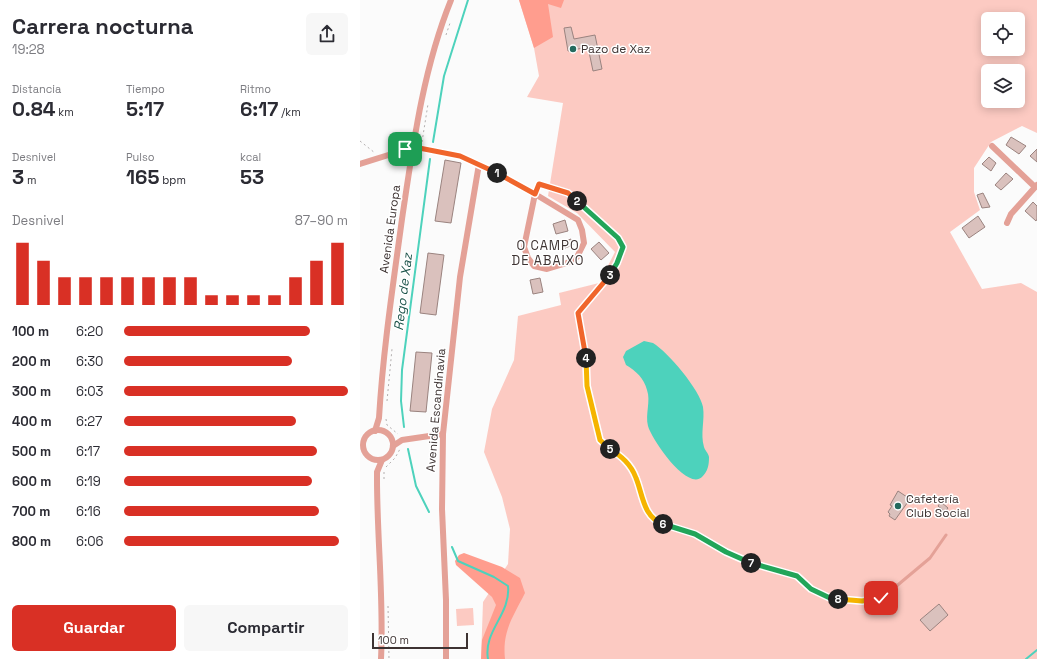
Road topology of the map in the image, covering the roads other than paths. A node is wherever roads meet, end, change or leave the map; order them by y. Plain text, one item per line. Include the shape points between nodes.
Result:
1 (451, 0) edge
2 (992, 146) dead end
3 (414, 147) junction
4 (360, 164) edge
5 (479, 164) junction
6 (1036, 186) edge
7 (535, 194) junction
8 (1008, 223) dead end
9 (378, 431) junction
10 (443, 434) junction
11 (401, 437) junction
12 (391, 439) junction
13 (362, 446) edge
14 (393, 446) junction
15 (362, 452) edge
16 (374, 459) junction
17 (382, 460) junction
18 (377, 472) junction
19 (946, 535) dead end
20 (381, 659) edge
21 (446, 659) edge

1 - 3 street, Avenida Europa via 430,64
2 - 6 street
3 - 4 street
3 - 5 street via 460,156
3 - 9 street, Avenida Europa via 391,302 382,418
5 - 7 street
5 - 10 street, Avenida Escandinavia via 460,277
6 - 8 street via 1011,214
7 - 7 street via 578,220 584,243 577,257 567,263 547,269 534,266 528,258 524,247
7 - 19 lane via 539,184 568,193 618,238 623,247 606,281 578,313 586,359 587,386 600,440 624,458 636,477 647,512 660,523 695,534 756,566 797,576 811,589 832,599 862,601 881,598 930,558
9 - 12 street via 387,433
9 - 13 street via 368,435
10 - 11 street
10 - 21 street, Avenida Escandinavia
11 - 12 street
11 - 14 street
12 - 14 street
13 - 15 street
14 - 17 street via 390,455
15 - 16 street
16 - 17 street
16 - 18 street
17 - 18 street
18 - 20 street

